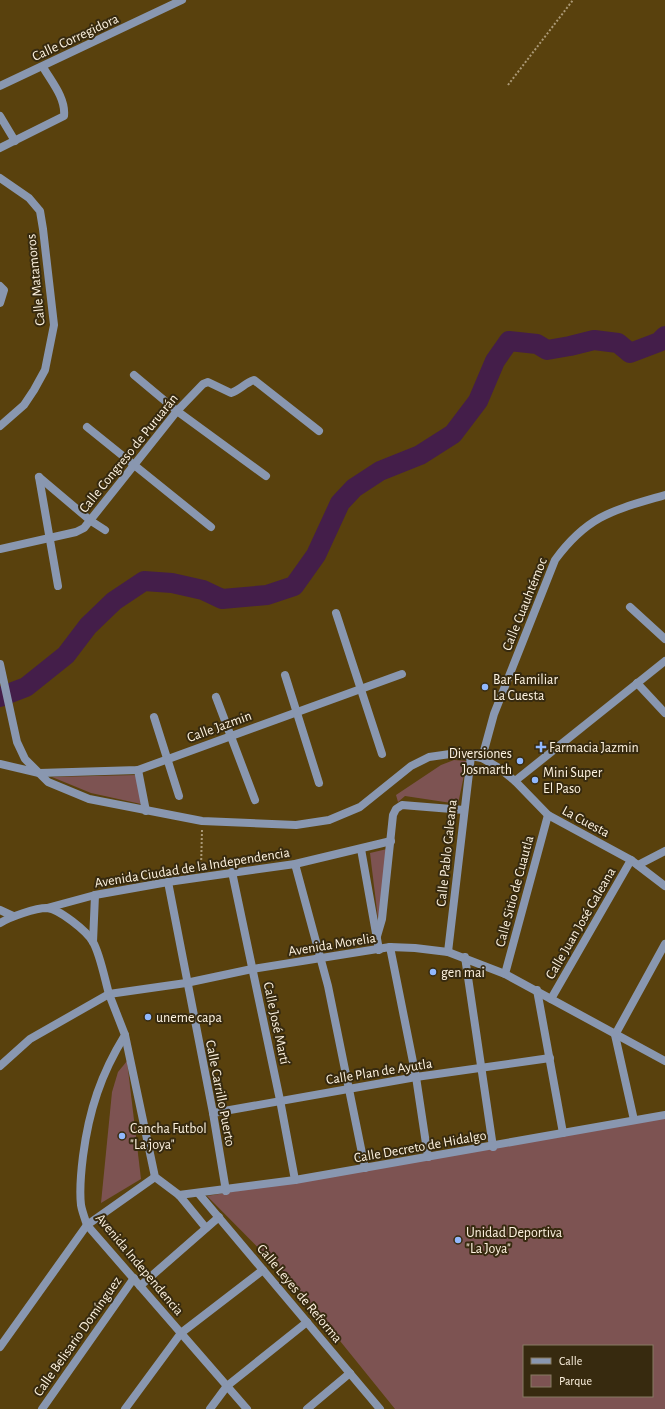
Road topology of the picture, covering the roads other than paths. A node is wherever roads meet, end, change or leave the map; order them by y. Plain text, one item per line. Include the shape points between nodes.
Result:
1 (182, 0) edge
2 (171, 3) edge
3 (43, 67) junction
4 (0, 86) edge
5 (0, 116) edge
6 (15, 141) junction
7 (0, 148) edge
8 (0, 178) edge
9 (2, 288) edge
10 (0, 303) edge
11 (134, 375) dead end
12 (176, 411) junction
13 (0, 426) edge
14 (87, 428) dead end
15 (319, 431) dead end
16 (135, 466) junction
17 (266, 476) dead end
18 (665, 495) edge
19 (91, 521) junction
20 (211, 527) dead end
21 (105, 530) dead end
22 (49, 539) junction
23 (0, 549) edge
24 (58, 586) dead end
25 (630, 607) dead end
26 (336, 613) dead end
27 (665, 639) edge
28 (665, 661) edge
29 (0, 664) edge
30 (402, 674) dead end
31 (285, 675) dead end
32 (637, 683) junction
33 (360, 688) junction
34 (216, 697) dead end
35 (297, 712) junction
36 (665, 714) edge
37 (154, 717) dead end
38 (231, 736) junction
39 (382, 754) dead end
40 (471, 756) junction
41 (482, 758) junction
42 (168, 759) junction
43 (0, 764) edge
44 (138, 770) junction
45 (38, 774) junction
46 (515, 781) junction
47 (319, 783) dead end
48 (179, 796) dead end
49 (255, 800) dead end
50 (464, 810) junction
51 (146, 811) junction
52 (548, 815) junction
53 (390, 841) junction
54 (361, 849) junction
55 (665, 851) edge
56 (635, 863) junction
57 (295, 864) junction
58 (232, 872) junction
59 (168, 882) junction
60 (665, 886) edge
61 (95, 895) junction
62 (47, 908) junction
63 (0, 910) edge
64 (12, 916) junction
65 (0, 923) edge
66 (378, 936) junction
67 (93, 942) junction
68 (665, 944) edge
69 (390, 947) junction
70 (379, 950) junction
71 (448, 952) junction
72 (465, 957) junction
73 (321, 959) junction
74 (252, 969) junction
75 (505, 974) junction
76 (186, 983) junction
77 (537, 990) junction
78 (109, 994) junction
79 (551, 1000) junction
80 (126, 1035) junction
81 (615, 1035) junction
82 (550, 1058) junction
83 (665, 1061) edge
84 (0, 1066) edge
85 (482, 1068) junction
86 (416, 1077) junction
87 (348, 1089) junction
88 (280, 1100) junction
89 (213, 1113) junction
90 (665, 1115) edge
91 (634, 1120) junction
92 (562, 1133) junction
93 (493, 1147) junction
94 (428, 1157) junction
95 (365, 1168) junction
96 (155, 1177) junction
97 (295, 1180) junction
98 (226, 1191) junction
99 (199, 1194) junction
100 (179, 1195) junction
101 (219, 1217) junction
102 (88, 1225) junction
103 (206, 1228) junction
104 (263, 1270) junction
105 (134, 1278) junction
106 (140, 1286) junction
107 (307, 1322) junction
108 (181, 1333) junction
109 (0, 1347) edge
110 (350, 1373) junction
111 (227, 1386) junction
112 (43, 1409) edge
113 (125, 1409) edge
114 (210, 1409) edge
115 (247, 1409) edge
116 (307, 1409) edge
117 (380, 1409) edge

1 - 2 street, Calle Corregidora
2 - 3 street, Calle Corregidora
3 - 4 street, Calle Corregidora
3 - 6 street via 63,101 64,116
5 - 6 street
6 - 7 street
8 - 13 street, Calle Matamoros via 29,198 40,211 54,325 45,370 24,405
9 - 10 street
11 - 12 street
12 - 15 street, Calle Congreso de Puruarán via 208,382 231,393 254,380
12 - 16 street, Calle Congreso de Puruarán
12 - 17 street
14 - 16 street
16 - 19 street, Calle Congreso de Puruarán
16 - 20 street
18 - 41 street, Calle Cuauhtémoc via 604,515 581,529 555,560 494,714
19 - 21 street
19 - 22 street, Calle Congreso de Puruarán via 76,532
19 - 22 street via 39,477
22 - 23 street, Calle Congreso de Puruarán
22 - 24 street
25 - 27 street
26 - 33 street
28 - 32 street
29 - 45 street via 17,742 25,759
30 - 33 street, Calle Jazmin
31 - 35 street
32 - 36 street
32 - 46 street
33 - 35 street, Calle Jazmin
33 - 39 street
34 - 38 street
35 - 38 street, Calle Jazmin
35 - 47 street
37 - 42 street
38 - 42 street, Calle Jazmin
38 - 49 street
40 - 41 street
40 - 50 street, Calle Pablo Galeana
40 - 51 street via 450,754 429,757 410,766 360,807 329,820 296,825 202,821
41 - 46 street, La Cuesta
42 - 44 street, Calle Jazmin
42 - 48 street
43 - 45 street
44 - 45 street, Calle Jazmin
44 - 51 street
45 - 51 street via 48,782 89,799
46 - 52 street, La Cuesta
50 - 53 street via 402,805 393,815
50 - 71 street, Calle Pablo Galeana
52 - 56 street, La Cuesta
52 - 75 street, Calle Sitio de Cuautla
53 - 54 street, Avenida Ciudad de la Independencia
53 - 66 street
54 - 57 street, Avenida Ciudad de la Independencia
54 - 66 street
55 - 56 street, Calle Juan José Galeana
56 - 60 street, La Cuesta
56 - 79 street, Calle Juan José Galeana
57 - 58 street, Avenida Ciudad de la Independencia
57 - 73 street
58 - 59 street, Avenida Ciudad de la Independencia
58 - 74 street, Calle José Martí
59 - 61 street, Avenida Ciudad de la Independencia
59 - 76 street, Calle Carrillo Puerto
61 - 62 street, Avenida Ciudad de la Independencia
61 - 67 street
62 - 64 street, Avenida Ciudad de la Independencia
62 - 67 street via 61,914 82,929
63 - 64 street
64 - 65 street, Avenida Ciudad de la Independencia
66 - 70 street
67 - 78 street
68 - 81 street
69 - 70 street, Avenida Morelia
69 - 71 street, Avenida Morelia
69 - 86 street
70 - 73 street, Avenida Morelia
71 - 72 street, Avenida Morelia
72 - 75 street, Avenida Morelia
72 - 85 street
73 - 74 street, Avenida Morelia
73 - 87 street
74 - 76 street, Avenida Morelia
74 - 88 street, Calle José Martí
75 - 77 street, Avenida Morelia
76 - 78 street, Avenida Morelia
76 - 89 street, Calle Carrillo Puerto
77 - 79 street, Avenida Morelia
77 - 82 street, Calle Juan José Galeana
78 - 80 street
78 - 84 street, Avenida Morelia via 30,1039
79 - 81 street, Avenida Morelia
80 - 96 street
80 - 102 street, Avenida Independencia via 110,1059 95,1095 86,1134 80,1179 81,1206
81 - 83 street, Avenida Morelia
81 - 91 street
82 - 85 street, Calle Plan de Ayutla
82 - 92 street, Calle Juan José Galeana
85 - 86 street, Calle Plan de Ayutla
85 - 93 street
86 - 87 street, Calle Plan de Ayutla
86 - 94 street
87 - 88 street, Calle Plan de Ayutla
87 - 95 street
88 - 89 street, Calle Plan de Ayutla
88 - 97 street, Calle José Martí
89 - 98 street, Calle Carrillo Puerto
90 - 91 street, Calle Decreto de Hidalgo
91 - 92 street, Calle Decreto de Hidalgo
92 - 93 street, Calle Decreto de Hidalgo
93 - 94 street, Calle Decreto de Hidalgo
94 - 95 street, Calle Decreto de Hidalgo
95 - 97 street, Calle Decreto de Hidalgo
96 - 100 street
96 - 102 street
97 - 98 street, Calle Decreto de Hidalgo
98 - 99 street, Calle Decreto de Hidalgo
99 - 100 street, Calle Decreto de Hidalgo
99 - 101 street, Calle Leyes de Reforma
100 - 103 street
101 - 103 street, Calle Belisario Domínguez
101 - 104 street, Calle Leyes de Reforma
102 - 105 street, Avenida Independencia
102 - 109 street
103 - 106 street, Calle Belisario Domínguez
104 - 107 street, Calle Leyes de Reforma
104 - 108 street
105 - 106 street, Avenida Independencia
105 - 112 street, Calle Belisario Domínguez
106 - 108 street, Avenida Independencia
107 - 110 street, Calle Leyes de Reforma
107 - 111 street
108 - 111 street, Avenida Independencia
108 - 113 street
110 - 116 street
110 - 117 street, Calle Leyes de Reforma
111 - 114 street
111 - 115 street, Avenida Independencia

